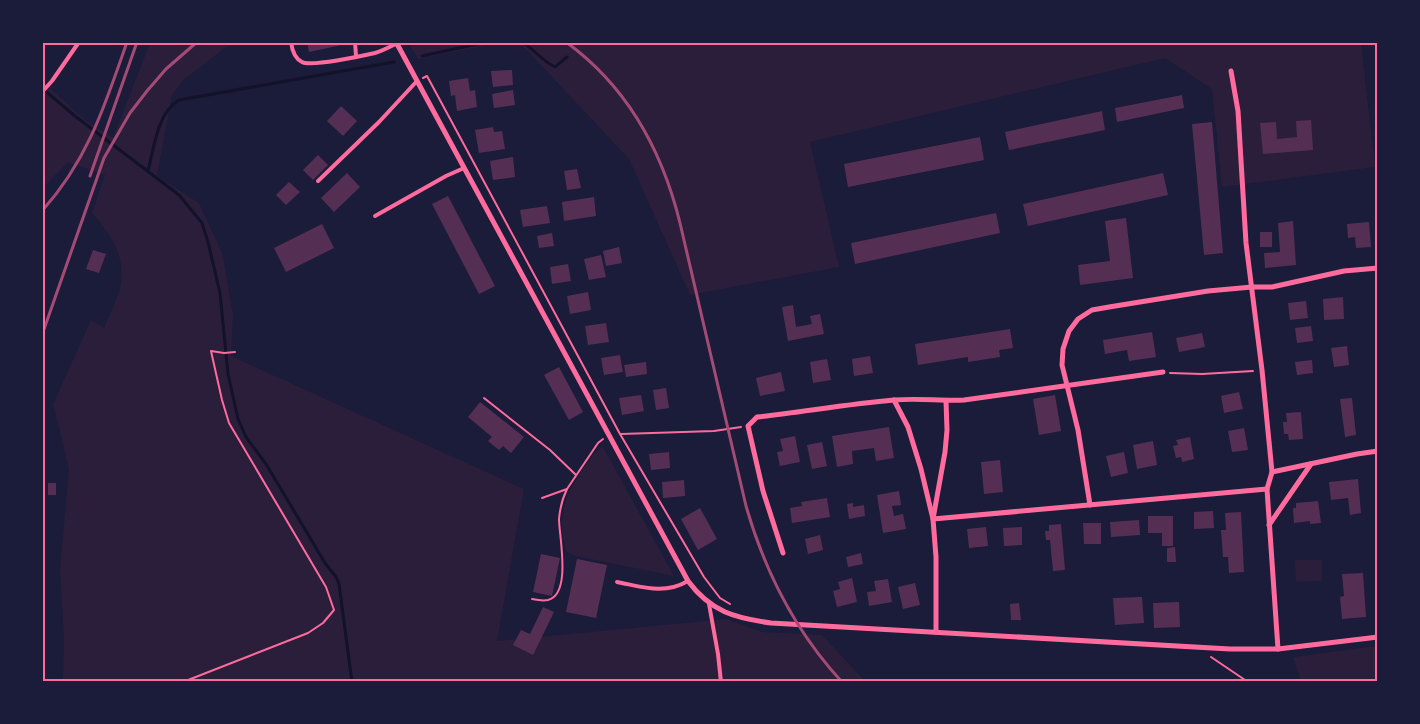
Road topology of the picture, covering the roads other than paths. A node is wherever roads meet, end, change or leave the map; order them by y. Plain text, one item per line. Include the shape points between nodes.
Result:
1 (79, 42) edge
2 (291, 42) edge
3 (355, 42) edge
4 (396, 43) edge
5 (356, 56) junction
6 (1231, 71) dead end
7 (417, 81) junction
8 (42, 92) edge
9 (464, 168) junction
10 (318, 181) dead end
11 (374, 216) dead end
12 (1378, 268) edge
13 (1252, 287) junction
14 (1163, 372) road end
15 (1066, 386) junction
16 (894, 400) junction
17 (946, 400) junction
18 (1378, 451) edge
19 (1311, 464) junction
20 (1272, 472) junction
21 (1267, 489) junction
22 (1090, 505) junction
23 (933, 519) junction
24 (1269, 526) junction
25 (783, 553) dead end
26 (688, 581) junction
27 (617, 582) dead end
28 (709, 604) junction
29 (936, 632) junction
30 (1378, 637) edge
31 (1278, 649) junction
32 (720, 682) edge

1 - 8 lane
2 - 5 lane via 296,59 304,63
3 - 5 lane
4 - 5 lane
4 - 7 street
6 - 13 street via 1238,111 1246,244
7 - 9 street
7 - 10 lane
9 - 11 lane
9 - 26 street
12 - 13 street via 1344,271 1272,287
13 - 15 street via 1092,310 1078,319 1069,331 1062,365
13 - 20 street
14 - 15 street
15 - 17 street
15 - 22 street via 1078,430
16 - 17 street
16 - 23 street via 908,428
16 - 25 street via 756,418 748,426 763,491
17 - 23 street via 945,452
18 - 19 street
19 - 20 street
19 - 24 street
20 - 21 street
21 - 22 street
21 - 24 street
22 - 23 street
23 - 29 street
24 - 31 street
26 - 27 lane via 677,587 658,590
26 - 28 street
28 - 29 street via 738,618 771,623
28 - 32 lane
29 - 31 street via 1230,650
30 - 31 street

